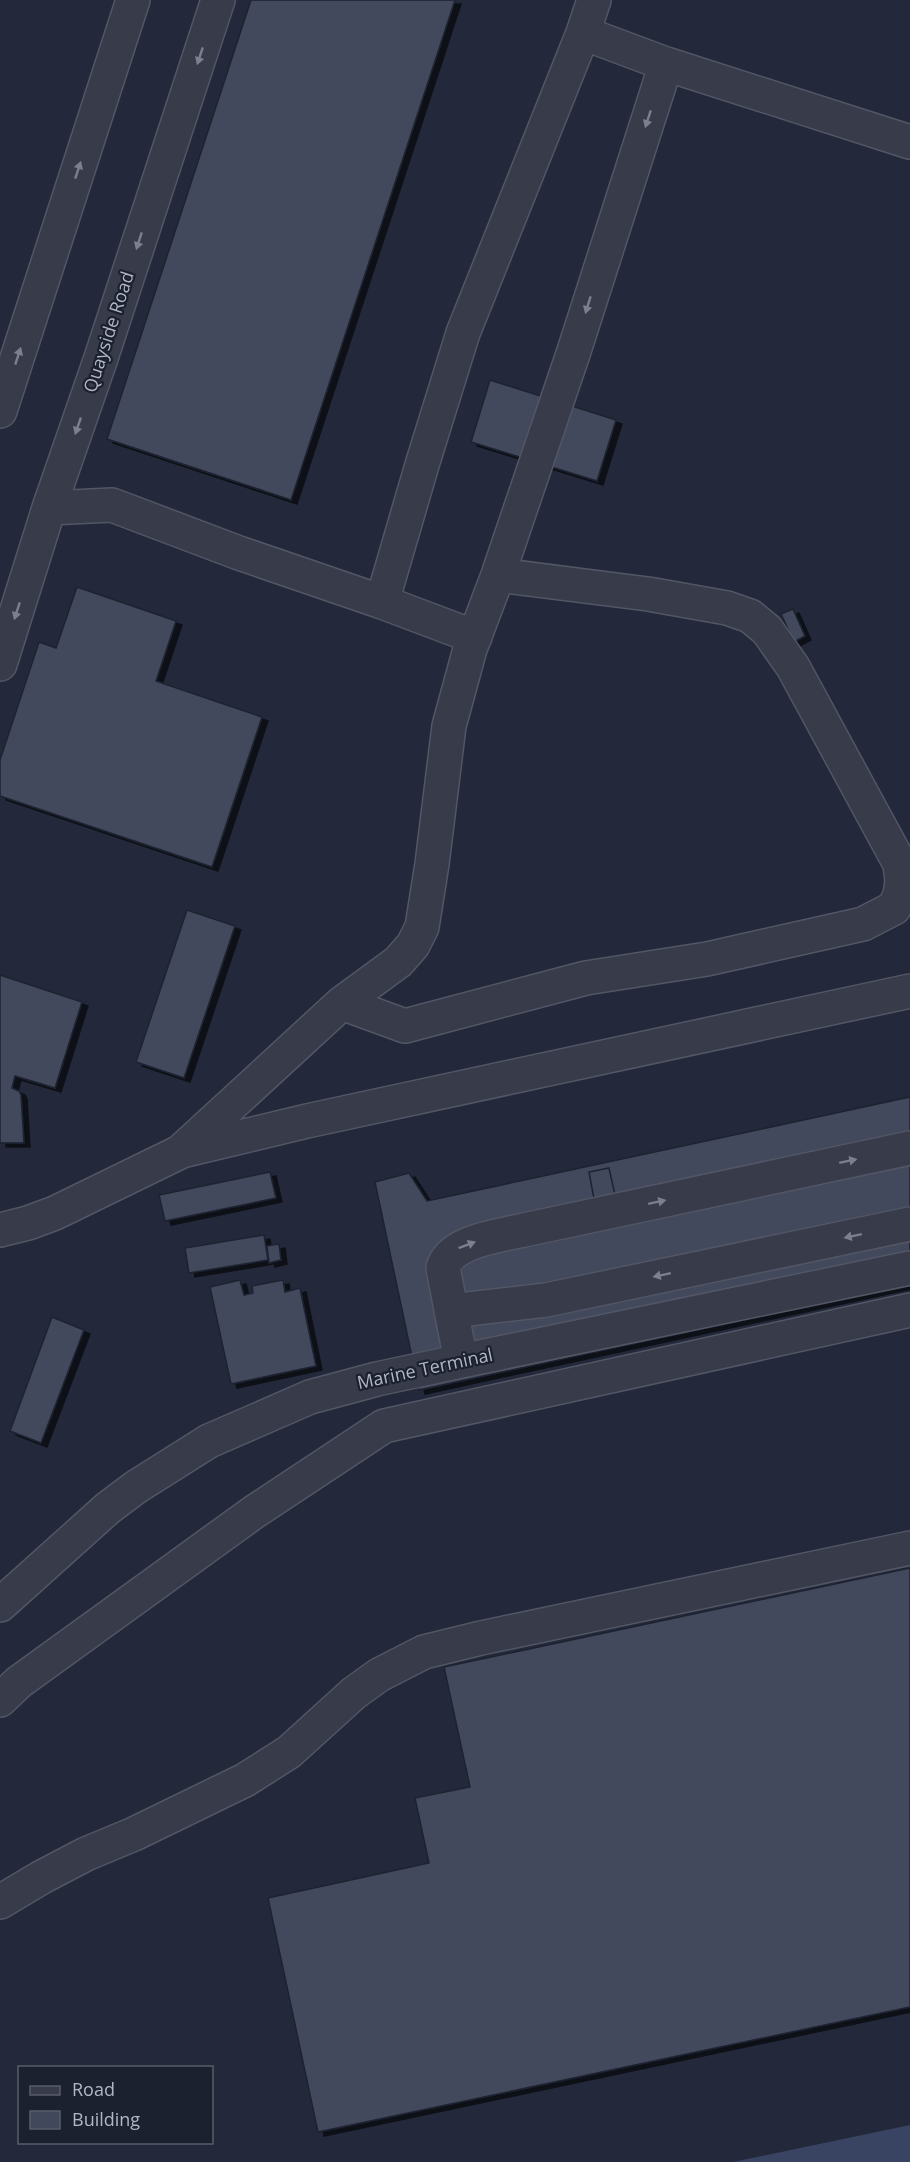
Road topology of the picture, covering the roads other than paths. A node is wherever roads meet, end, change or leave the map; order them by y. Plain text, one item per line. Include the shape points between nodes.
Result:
1 (133, 0) edge
2 (218, 0) edge
3 (594, 0) edge
4 (583, 33) junction
5 (666, 63) junction
6 (910, 142) edge
7 (0, 411) edge
8 (49, 508) junction
9 (498, 575) junction
10 (382, 602) junction
11 (475, 637) junction
12 (0, 664) edge
13 (910, 991) edge
14 (342, 1003) junction
15 (910, 1148) edge
16 (180, 1152) junction
17 (910, 1224) edge
18 (0, 1230) edge
19 (910, 1268) edge
20 (910, 1310) edge
21 (451, 1311) junction
22 (461, 1361) junction
23 (910, 1548) edge
24 (0, 1605) edge
25 (0, 1700) edge
26 (0, 1902) edge

7 -> 1 street
2 -> 8 street, Quayside Road
3 - 4 street
4 - 5 street
4 - 10 street via 463,333
5 - 6 street
5 -> 9 street
8 - 10 street via 112,505
8 -> 12 street, Quayside Road
9 - 11 street
9 - 14 street via 648,594 750,616 766,630 793,667 900,864 900,896 894,908 863,924 707,958 586,978 405,1026
10 - 11 street
11 - 14 street via 449,726 422,927 398,962
13 - 16 street
14 - 16 street
21 -> 15 street via 443,1268 452,1252 466,1245
16 - 18 street via 55,1213
17 -> 21 street via 546,1300
19 - 22 street, Marine Terminal
20 - 25 street via 384,1426 255,1512
21 - 22 street
22 - 24 street, Marine Terminal via 310,1397 209,1441 108,1508
23 - 26 street via 424,1652 379,1675 289,1752 245,1780 77,1858

